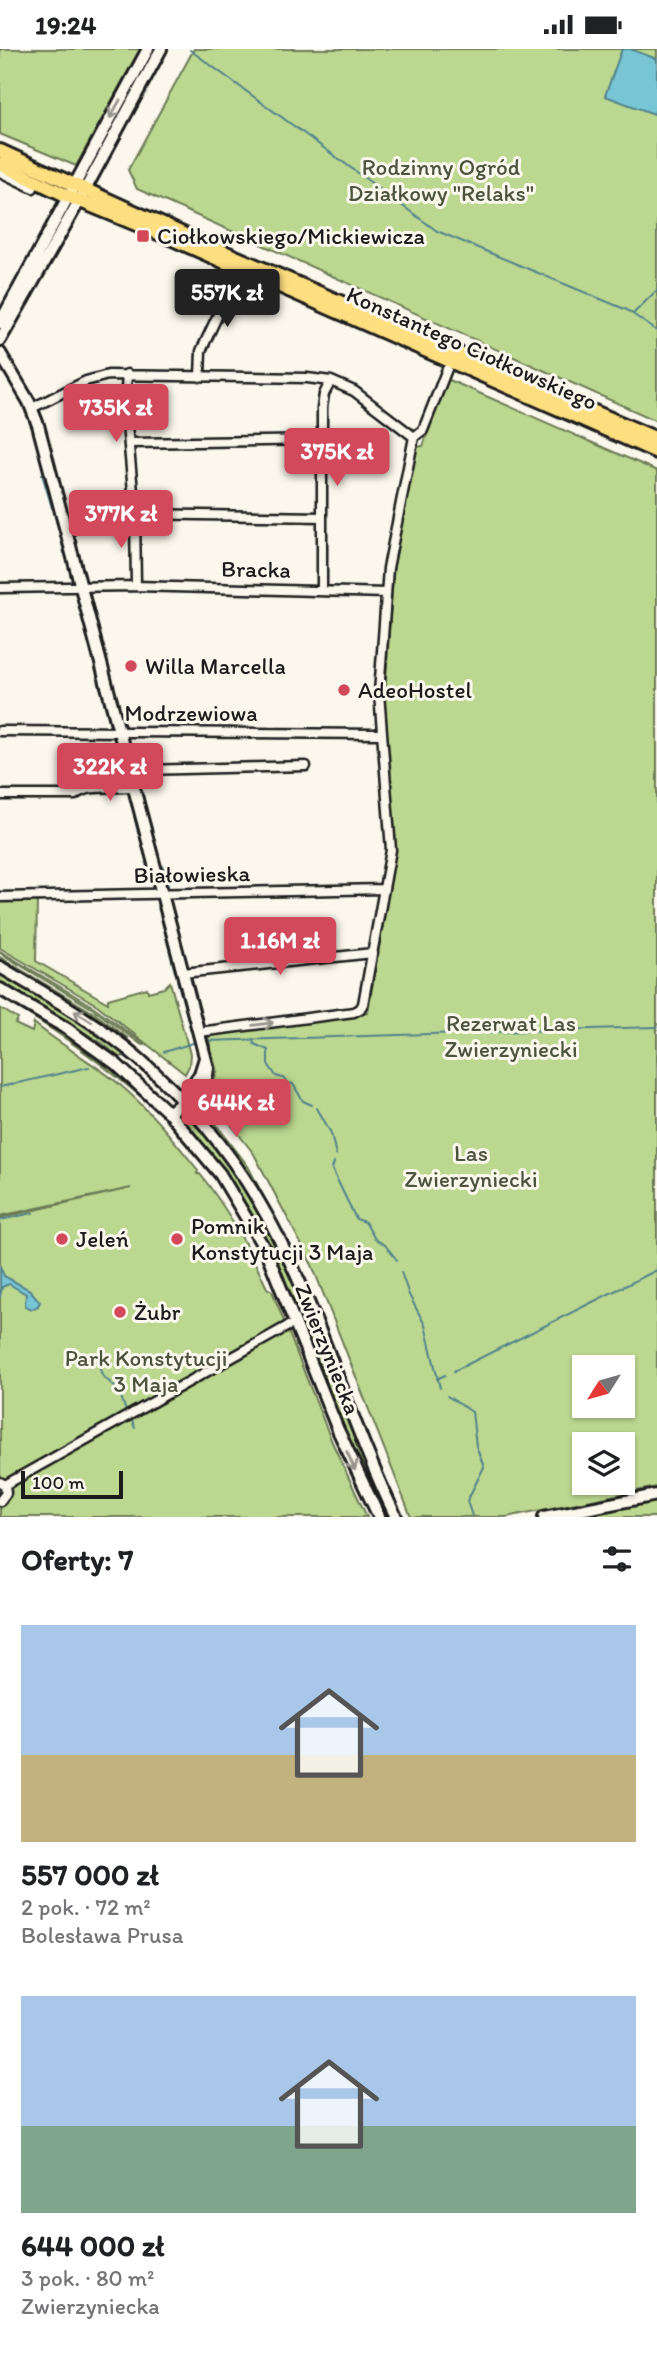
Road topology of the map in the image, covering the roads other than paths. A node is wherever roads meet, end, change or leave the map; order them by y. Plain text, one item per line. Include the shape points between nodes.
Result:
1 (148, 49) edge
2 (161, 49) edge
3 (0, 151) edge
4 (94, 159) junction
5 (0, 164) edge
6 (0, 172) edge
7 (38, 180) junction
8 (76, 193) junction
9 (111, 208) junction
10 (236, 276) dead end
11 (13, 309) junction
12 (0, 323) edge
13 (0, 340) edge
14 (0, 353) edge
15 (447, 369) dead end
16 (127, 374) junction
17 (201, 377) junction
18 (331, 381) junction
19 (32, 408) junction
20 (414, 437) junction
21 (657, 439) edge
22 (323, 440) junction
23 (130, 443) junction
24 (657, 452) edge
25 (135, 514) junction
26 (322, 517) junction
27 (136, 586) junction
28 (81, 587) junction
29 (0, 589) edge
30 (322, 590) junction
31 (386, 593) junction
32 (0, 731) edge
33 (119, 732) junction
34 (381, 734) junction
35 (306, 766) dead end
36 (130, 772) junction
37 (134, 786) junction
38 (0, 795) edge
39 (384, 889) junction
40 (162, 895) junction
41 (0, 897) edge
42 (373, 953) junction
43 (0, 967) edge
44 (183, 973) junction
45 (0, 989) edge
46 (200, 1038) junction
47 (130, 1051) junction
48 (117, 1064) junction
49 (183, 1100) junction
50 (169, 1112) junction
51 (288, 1327) dead end
52 (5, 1483) edge
53 (657, 1495) edge
54 (0, 1501) edge
55 (379, 1517) edge
56 (396, 1517) edge
57 (544, 1517) edge

1 -> 4 main road
2 - 4 main road
3 - 7 main road, Konstantego Ciołkowskiego
4 - 8 main road
5 - 7 main road, Konstantego Ciołkowskiego
6 - 7 street, Konstantego Ciołkowskiego
7 - 8 main road, Konstantego Ciołkowskiego
8 - 9 main road, Konstantego Ciołkowskiego
8 - 11 main road
9 - 21 main road, Konstantego Ciołkowskiego
9 - 24 main road, Konstantego Ciołkowskiego
10 - 17 street via 201,351
11 - 12 main road
11 - 13 main road
14 - 19 main road
15 - 20 street via 423,430
16 - 17 street
16 - 19 street via 86,381
16 - 23 street
17 - 18 street
18 - 20 street via 354,391
18 - 22 street via 322,408
19 - 28 main road
20 - 31 street
22 - 23 street
22 - 26 street
23 - 25 street
25 - 26 street
25 - 27 street
26 - 30 street
27 - 28 street, Bracka
27 - 30 street, Bracka
28 - 29 street, Bracka
28 - 33 main road
30 - 31 street, Bracka
31 - 34 street
32 - 33 street, Modrzewiowa
33 - 34 street, Modrzewiowa
33 - 36 main road
34 - 39 street via 391,851
35 - 36 street
36 - 37 main road
37 - 38 street via 82,789 75,795
37 - 40 main road
39 - 40 street, Białowieska
39 - 42 street
40 - 41 street, Białowieska
40 - 44 main road
42 - 44 street
46 -> 42 street via 360,1009
47 -> 43 main road, Zwierzyniecka via 86,1018
44 - 46 main road
45 - 48 main road, Zwierzyniecka
46 - 49 main road via 208,1068 205,1080 195,1094
47 - 48 main road via 127,1061
47 - 49 main road, Zwierzyniecka
48 - 50 main road, Zwierzyniecka
49 - 50 main road
49 - 56 main road, Zwierzyniecka via 231,1159 275,1231
50 -> 55 main road, Zwierzyniecka via 220,1174 266,1251 342,1440
51 - 52 street
52 - 54 street via 6,1495
53 - 57 main road

